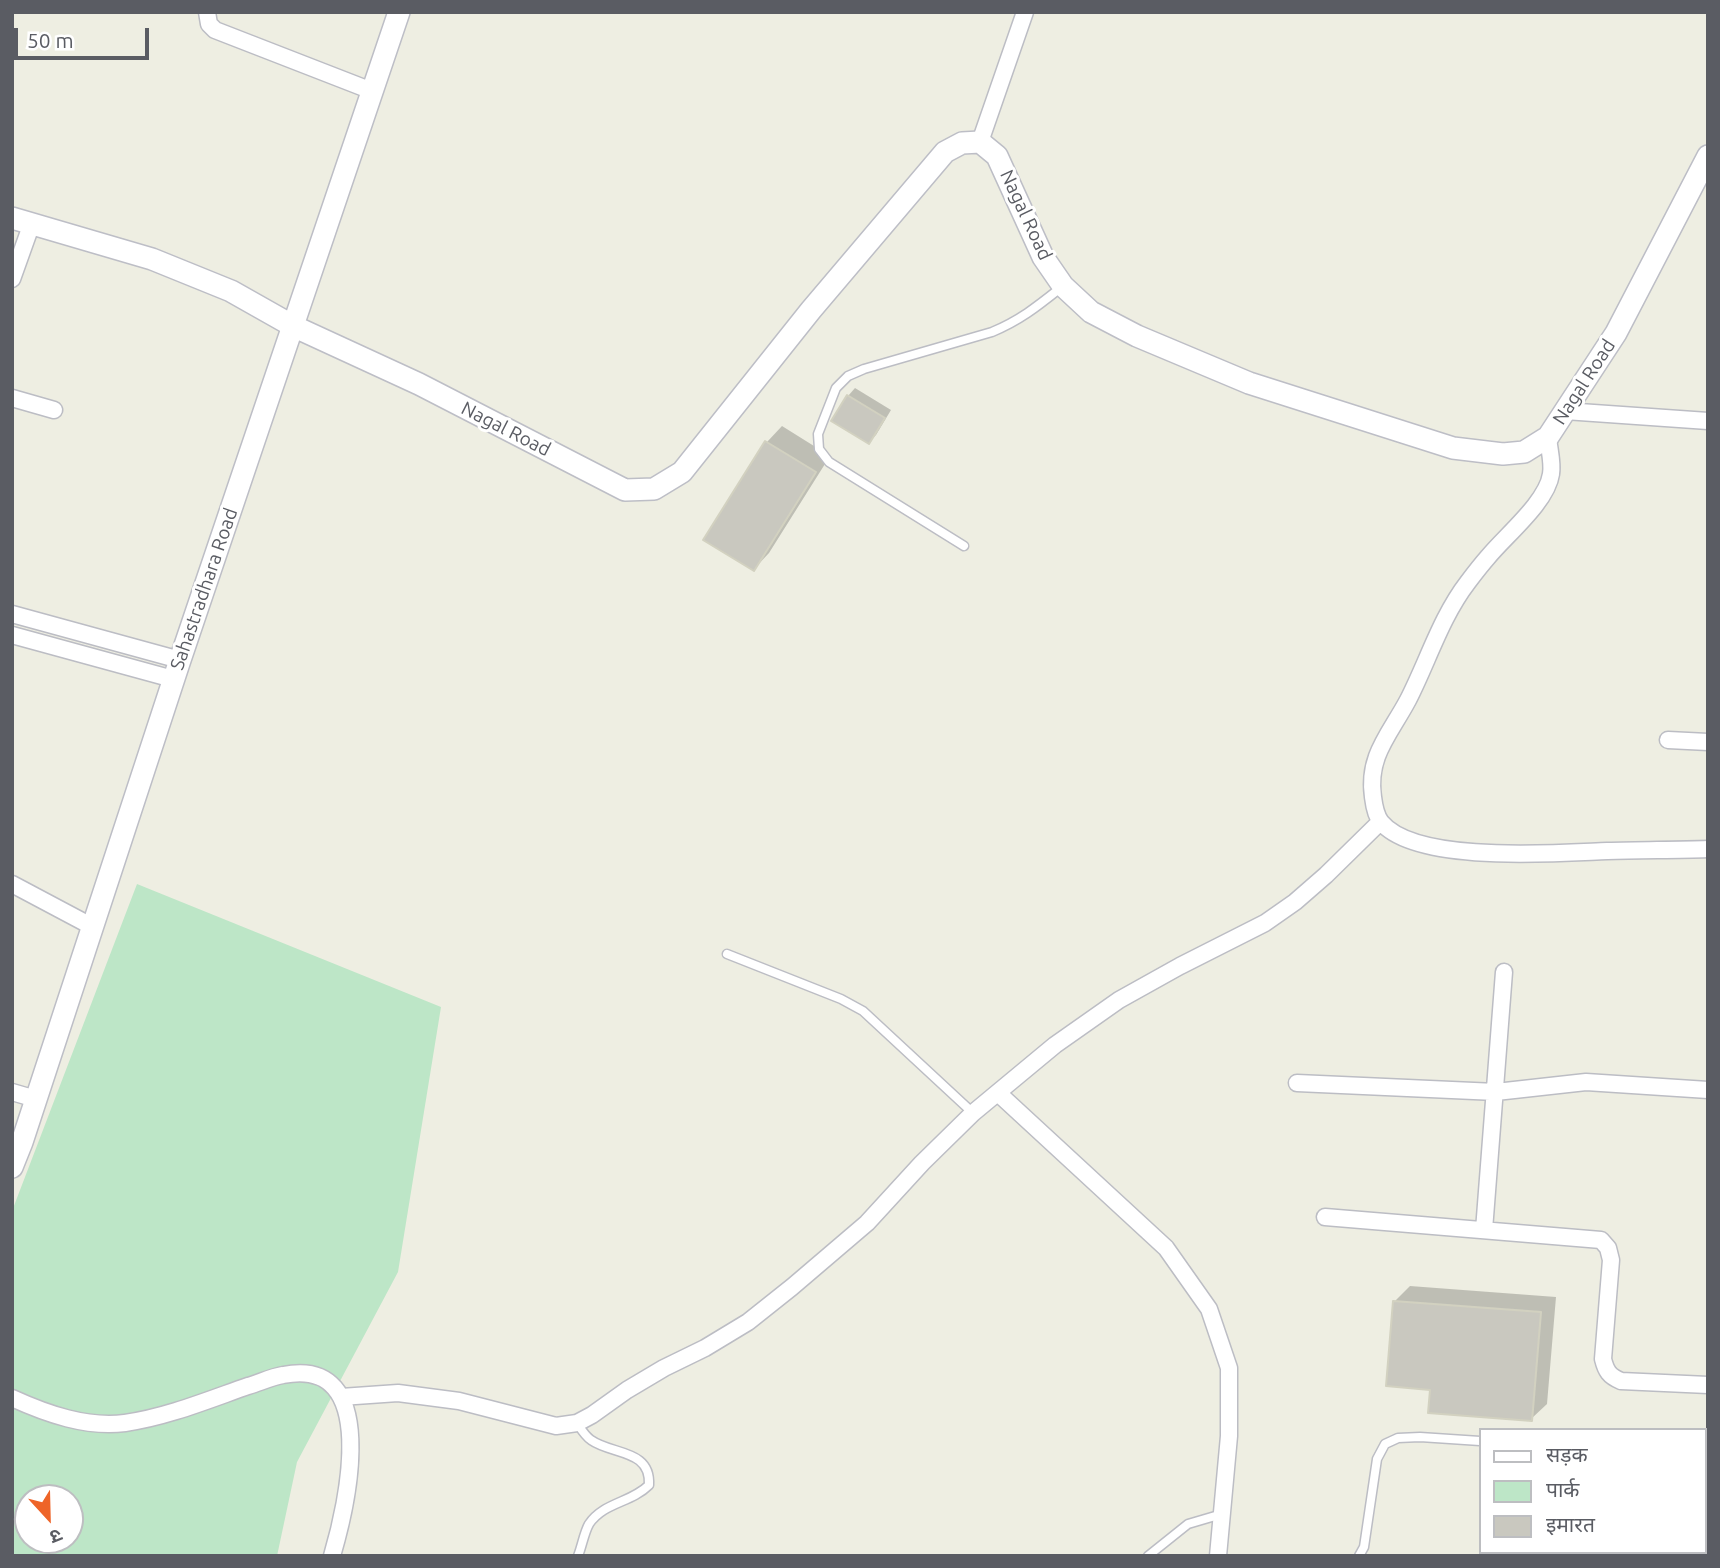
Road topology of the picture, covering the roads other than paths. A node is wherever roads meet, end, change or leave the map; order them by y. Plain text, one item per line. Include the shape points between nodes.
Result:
1 (207, 12) edge
2 (399, 12) edge
3 (1025, 12) edge
4 (372, 91) junction
5 (980, 142) junction
6 (1708, 156) edge
7 (22, 221) edge
8 (12, 279) edge
9 (1063, 286) junction
10 (293, 326) junction
11 (12, 398) edge
12 (54, 410) dead end
13 (1565, 411) junction
14 (1708, 421) edge
15 (1548, 438) junction
16 (964, 546) dead end
17 (12, 614) edge
18 (12, 635) edge
19 (177, 670) junction
20 (1668, 740) dead end
21 (1708, 742) edge
22 (1380, 822) junction
23 (1708, 849) edge
24 (12, 884) edge
25 (93, 927) junction
26 (727, 954) dead end
27 (1504, 972) dead end
28 (1297, 1083) dead end
29 (1708, 1090) edge
30 (12, 1092) edge
31 (1496, 1092) junction
32 (998, 1093) junction
33 (36, 1099) junction
34 (973, 1112) junction
35 (12, 1167) edge
36 (1325, 1217) dead end
37 (1484, 1230) junction
38 (1708, 1385) edge
39 (341, 1397) junction
40 (12, 1398) edge
41 (577, 1423) junction
42 (1478, 1441) edge
43 (1222, 1514) junction
44 (332, 1556) edge
45 (578, 1556) edge
46 (1148, 1556) edge
47 (1218, 1556) edge
48 (1359, 1556) edge

1 - 4 street via 215,30
2 - 4 main road, Sahastradhara Road
3 - 5 street
4 - 10 main road, Sahastradhara Road
5 - 9 main road, Nagal Road via 997,156 1043,257
5 - 10 main road, Nagal Road via 962,143 945,152 810,310 682,472 654,489 625,490 419,384
6 - 13 main road, Nagal Road via 1616,333
7 - 8 street
7 - 10 main road, Nagal Road via 152,259 231,291
9 - 15 main road, Nagal Road via 1091,312 1137,336 1249,383 1453,448 1524,452
9 - 16 lane via 1012,324 848,376 836,388 818,434 819,449 829,462
10 - 19 main road, Sahastradhara Road
11 - 12 street
13 - 14 street
13 - 15 main road, Nagal Road
15 - 22 street via 1552,473 1546,490 1465,586 1381,744 1371,786
17 - 19 street
18 - 19 street
19 - 25 main road, Sahastradhara Road
20 - 21 street
22 - 23 street via 1398,836 1458,852
22 - 32 street via 1295,902 1265,923 1119,1000
24 - 25 street
25 - 33 main road, Sahastradhara Road
26 - 34 lane via 863,1011
27 - 31 street
28 - 31 street
29 - 31 street via 1586,1082
30 - 33 street
31 - 37 street
32 - 34 street
32 - 43 street via 1166,1248 1209,1309 1229,1368
33 - 35 main road, Sahastradhara Road
34 - 41 street via 867,1223 748,1322
36 - 37 street
37 - 38 street via 1601,1240 1611,1259 1605,1369 1621,1381
39 - 40 street via 329,1381 311,1373 284,1375 124,1423 80,1422
39 - 41 street via 398,1393 459,1401 556,1426
39 - 44 street via 350,1427 350,1468
41 - 45 lane via 592,1441 629,1454 649,1474 649,1485 639,1494 597,1515
42 - 48 lane via 1420,1437 1385,1444 1377,1459
43 - 46 lane via 1188,1524
43 - 47 street

